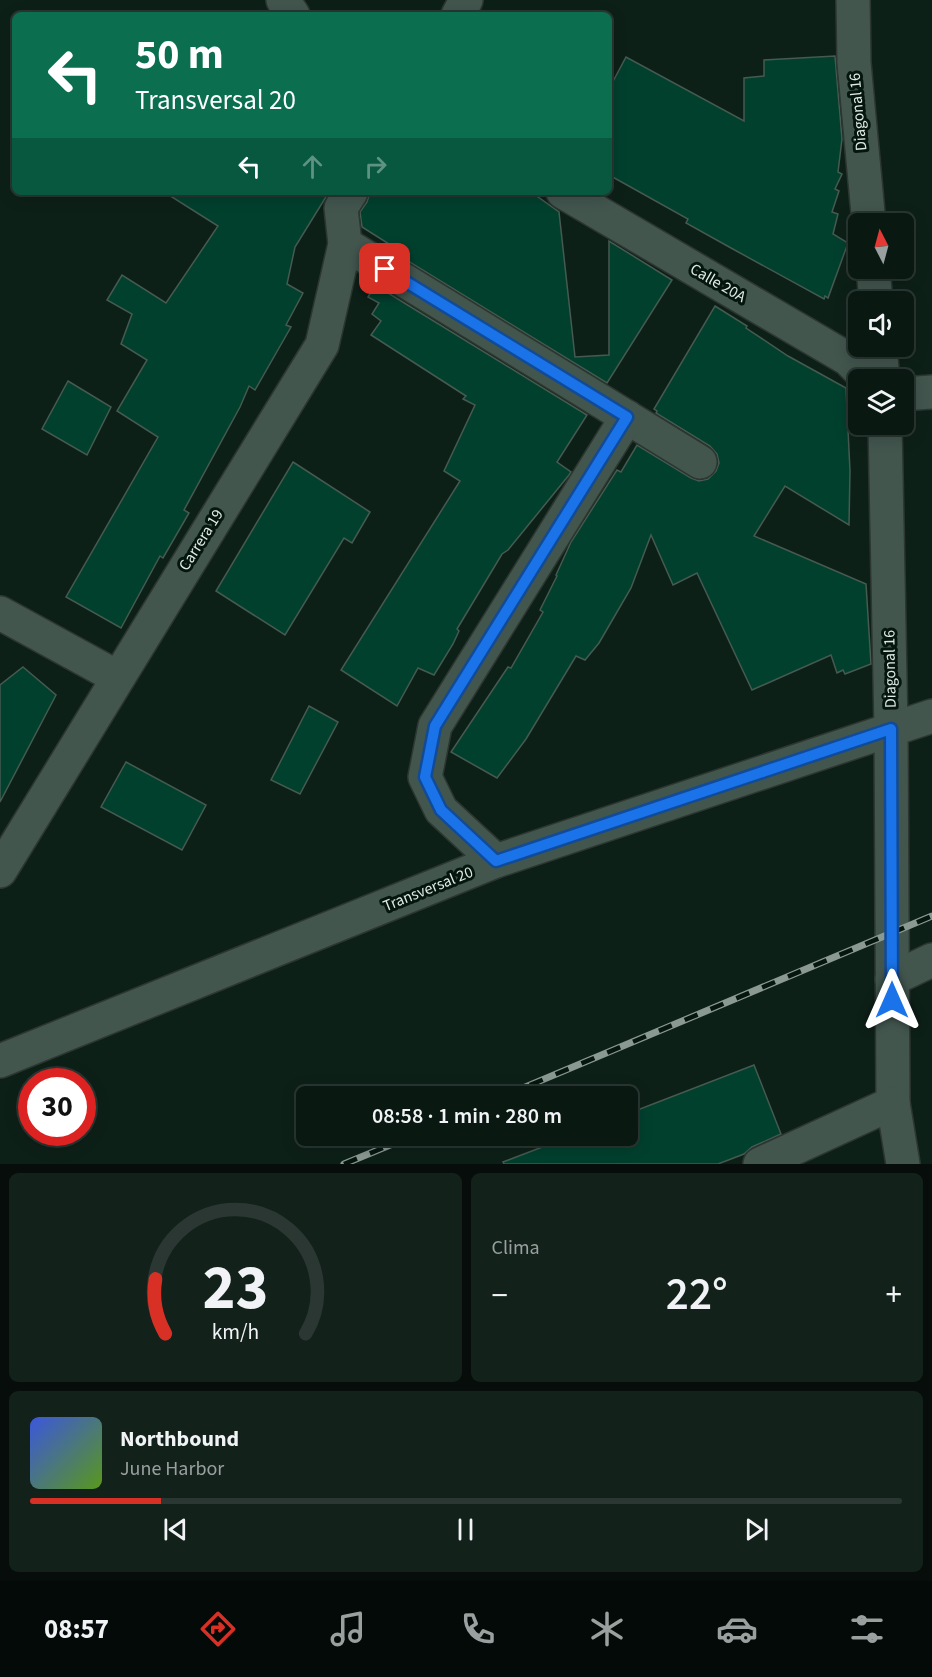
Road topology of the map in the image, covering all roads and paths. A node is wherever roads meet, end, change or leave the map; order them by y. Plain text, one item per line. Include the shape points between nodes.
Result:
1 (853, 0) edge
2 (349, 195) edge
3 (568, 195) edge
4 (868, 213) edge
5 (345, 244) junction
6 (858, 369) edge
7 (932, 392) edge
8 (914, 393) edge
9 (627, 417) junction
10 (885, 435) edge
11 (700, 462) dead end
12 (0, 613) edge
13 (117, 677) junction
14 (932, 716) edge
15 (891, 729) junction
16 (496, 861) junction
17 (0, 871) edge
18 (932, 960) edge
19 (892, 979) junction
20 (0, 1061) edge
21 (892, 1103) junction
22 (760, 1164) edge
23 (903, 1164) edge

1 - 4 street, Diagonal 16 via 854,63
2 - 5 street, Carrera 19 via 341,208
3 - 6 street, Calle 20A via 848,359
5 - 9 street
5 - 13 street, Carrera 19 via 322,345
7 - 8 street
9 - 11 street
9 - 16 street via 435,726 425,777 441,810
10 - 15 street, Diagonal 16
12 - 13 street
13 - 17 street, Carrera 19
14 - 15 street, Transversal 20
15 - 16 street, Transversal 20
15 - 19 street, Diagonal 16
16 - 20 street, Transversal 20
18 - 19 street
19 - 21 street, Diagonal 16
21 - 22 street
21 - 23 street, Diagonal 16

